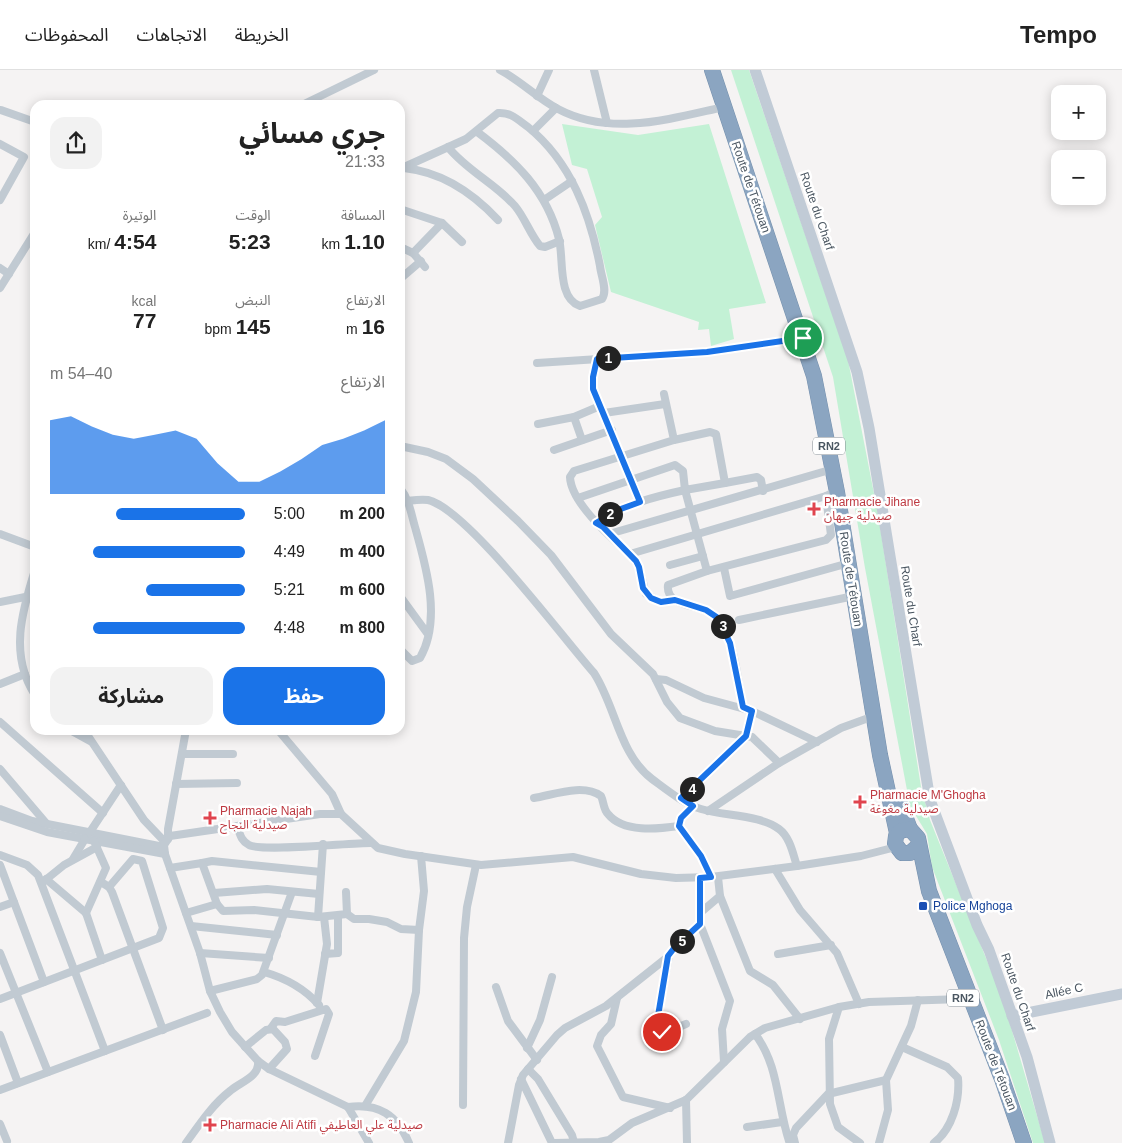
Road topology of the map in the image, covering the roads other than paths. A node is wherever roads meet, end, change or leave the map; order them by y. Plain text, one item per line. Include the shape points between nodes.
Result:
1 (374, 70) edge
2 (500, 70) edge
3 (549, 70) edge
4 (594, 70) edge
5 (712, 70) edge
6 (722, 70) edge
7 (755, 70) edge
8 (537, 96) junction
9 (312, 100) edge
10 (724, 107) junction
11 (556, 108) junction
12 (1, 110) edge
13 (30, 120) edge
14 (607, 123) junction
15 (476, 131) junction
16 (533, 132) junction
17 (0, 144) edge
18 (448, 147) junction
19 (405, 166) edge
20 (405, 169) edge
21 (572, 182) junction
22 (0, 200) edge
23 (544, 200) junction
24 (405, 212) edge
25 (498, 220) dead end
26 (442, 223) junction
27 (30, 240) edge
28 (560, 241) junction
29 (462, 242) dead end
30 (405, 249) edge
31 (413, 253) junction
32 (0, 268) edge
33 (9, 274) junction
34 (405, 276) edge
35 (0, 288) edge
36 (803, 338) junction
37 (597, 359) junction
38 (537, 363) dead end
39 (664, 394) dead end
40 (665, 404) junction
41 (602, 410) junction
42 (574, 417) junction
43 (538, 424) dead end
44 (612, 430) junction
45 (582, 440) junction
46 (674, 440) junction
47 (405, 447) edge
48 (554, 450) dead end
49 (622, 456) junction
50 (833, 469) junction
51 (632, 480) junction
52 (725, 483) junction
53 (685, 490) junction
54 (763, 490) junction
55 (831, 494) junction
56 (405, 496) edge
57 (578, 498) junction
58 (408, 501) junction
59 (640, 502) junction
60 (691, 509) junction
61 (596, 523) junction
62 (697, 533) junction
63 (0, 534) edge
64 (609, 534) junction
65 (30, 545) edge
66 (630, 554) junction
67 (703, 556) junction
68 (849, 563) junction
69 (670, 565) dead end
70 (724, 568) junction
71 (707, 571) junction
72 (30, 596) edge
73 (854, 596) junction
74 (30, 600) edge
75 (675, 600) junction
76 (0, 602) edge
77 (405, 603) edge
78 (739, 620) dead end
79 (427, 633) junction
80 (405, 655) edge
81 (25, 674) junction
82 (656, 679) junction
83 (0, 684) edge
84 (30, 684) edge
85 (743, 707) junction
86 (752, 711) junction
87 (874, 716) junction
88 (0, 722) edge
89 (80, 735) edge
90 (88, 735) edge
91 (185, 735) edge
92 (282, 735) edge
93 (747, 735) junction
94 (92, 741) junction
95 (818, 742) junction
96 (182, 754) junction
97 (233, 754) dead end
98 (779, 763) junction
99 (0, 769) edge
100 (237, 783) dead end
101 (176, 784) junction
102 (121, 785) junction
103 (534, 798) dead end
104 (681, 798) junction
105 (693, 806) junction
106 (0, 809) edge
107 (708, 811) junction
108 (103, 813) junction
109 (341, 814) junction
110 (0, 816) edge
111 (46, 823) junction
112 (238, 826) junction
113 (679, 826) junction
114 (90, 832) junction
115 (85, 839) junction
116 (905, 842) junction
117 (371, 843) junction
118 (95, 844) junction
119 (323, 844) junction
120 (165, 845) junction
121 (0, 855) edge
122 (421, 856) junction
123 (73, 859) junction
124 (202, 863) junction
125 (0, 865) edge
126 (476, 865) junction
127 (797, 866) junction
128 (170, 868) junction
129 (775, 869) junction
130 (321, 872) junction
131 (715, 877) junction
132 (700, 878) junction
133 (44, 881) junction
134 (101, 882) junction
135 (109, 887) junction
136 (292, 892) junction
137 (346, 892) dead end
138 (214, 894) junction
139 (319, 894) junction
140 (720, 896) junction
141 (14, 902) junction
142 (217, 904) junction
143 (0, 907) edge
144 (86, 913) junction
145 (186, 913) junction
146 (700, 913) junction
147 (284, 914) junction
148 (347, 914) junction
149 (338, 916) junction
150 (321, 917) junction
151 (700, 924) junction
152 (191, 926) junction
153 (419, 930) junction
154 (277, 935) junction
155 (831, 945) junction
156 (133, 948) junction
157 (0, 953) edge
158 (200, 953) junction
159 (326, 954) junction
160 (778, 954) dead end
161 (668, 956) junction
162 (269, 958) junction
163 (102, 960) junction
164 (73, 971) junction
165 (264, 972) junction
166 (552, 977) dead end
167 (44, 982) junction
168 (496, 987) dead end
169 (210, 991) junction
170 (17, 993) junction
171 (1122, 994) edge
172 (617, 998) junction
173 (963, 999) junction
174 (0, 1000) edge
175 (918, 1000) junction
176 (859, 1004) junction
177 (319, 1006) junction
178 (839, 1007) junction
179 (207, 1012) dead end
180 (1012, 1016) junction
181 (800, 1019) junction
182 (686, 1024) dead end
183 (271, 1028) junction
184 (163, 1030) junction
185 (755, 1034) junction
186 (0, 1035) edge
187 (902, 1046) junction
188 (245, 1047) junction
189 (527, 1048) junction
190 (105, 1051) junction
191 (315, 1056) dead end
192 (537, 1060) junction
193 (258, 1061) junction
194 (724, 1062) junction
195 (269, 1069) junction
196 (528, 1069) junction
197 (48, 1072) junction
198 (521, 1079) junction
199 (886, 1080) junction
200 (18, 1083) junction
201 (0, 1090) edge
202 (828, 1094) junction
203 (686, 1100) junction
204 (462, 1105) dead end
205 (365, 1106) junction
206 (348, 1107) junction
207 (670, 1109) junction
208 (782, 1122) junction
209 (0, 1124) edge
210 (747, 1127) dead end
211 (7, 1141) dead end
212 (791, 1141) edge
213 (574, 1142) edge
214 (186, 1143) edge
215 (369, 1143) edge
216 (409, 1143) edge
217 (508, 1143) edge
218 (553, 1143) edge
219 (687, 1143) edge
220 (860, 1143) edge
221 (879, 1143) edge
222 (934, 1143) edge
223 (1016, 1143) edge
224 (1024, 1143) edge
225 (1050, 1143) edge

1 - 9 street
2 - 8 street
3 - 8 street
4 - 14 street
5 - 10 highway, Route de Tétouan / RN2
6 - 116 highway, Route de Tétouan / RN2 via 824,380 902,810
7 - 180 street, Route du Charf via 857,372 930,800
8 - 11 street
10 - 14 street via 638,125
10 - 36 highway, Route de Tétouan / RN2
11 - 14 street
11 - 16 street
12 - 13 street
15 - 16 street via 490,119 504,113
15 - 18 street
15 - 23 street via 521,168
16 - 21 street via 564,167
17 - 22 street via 24,157
18 - 19 street
18 - 28 street via 515,206 540,246
20 - 25 street via 424,171 464,189
21 - 23 street
21 - 28 street via 581,197 593,237 604,290 602,299 580,306 569,298
23 - 28 street
24 - 26 street
26 - 29 street
26 - 31 street
27 - 33 street
30 - 31 street
31 - 34 street via 423,264
32 - 33 street
33 - 35 street
36 - 37 street via 707,352
36 - 50 highway, Route de Tétouan / RN2
37 - 38 street
37 - 41 street via 593,383
39 - 40 street
40 - 41 street
40 - 46 street
41 - 42 street
41 - 44 street
42 - 43 street
42 - 45 street
44 - 45 street
44 - 49 street
45 - 48 street
46 - 49 street
46 - 52 street via 710,432 716,434
47 - 82 street via 446,459 491,495 550,555 602,624
49 - 51 street
49 - 57 street via 573,472 570,480
50 - 54 street
50 - 55 highway, Route de Tétouan / RN2
51 - 53 street via 675,464 683,471
51 - 57 street via 620,481
51 - 59 street
52 - 53 street
52 - 54 street via 758,477
53 - 59 street
53 - 60 street
54 - 60 street
55 - 62 street
55 - 68 highway, Route de Tétouan / RN2
55 - 70 street via 831,535 828,539
56 - 58 street
57 - 61 street
58 - 79 street via 428,576 431,609
58 - 104 street via 428,500 452,514 498,559 594,673 636,764 653,780
59 - 61 street
60 - 62 street
60 - 64 street
61 - 64 street
62 - 66 street
62 - 67 street
63 - 65 street
64 - 66 street
66 - 75 street via 639,567 646,594 661,602
67 - 69 street
67 - 71 street
68 - 70 street via 730,596
68 - 73 highway, Route de Tétouan / RN2
70 - 71 street
71 - 75 street via 670,583 668,588
72 - 76 street
73 - 78 street
73 - 87 highway, Route de Tétouan / RN2
74 - 81 street via 19,643
75 - 85 street via 713,613 723,625 730,643
77 - 79 street
79 - 80 street via 422,654 417,660
81 - 83 street
81 - 84 street
82 - 85 street via 666,680 704,698
82 - 93 street via 667,702 680,718 715,731
85 - 86 street
86 - 93 street
86 - 95 street
87 - 95 street via 850,724
87 - 116 highway, Route de Tétouan / RN2
88 - 108 street
89 - 94 street
90 - 94 street
91 - 96 street
92 - 109 street via 332,794
93 - 98 street via 760,743
93 - 104 street
94 - 102 street
95 - 98 street
96 - 97 street
96 - 101 street
98 - 107 street
99 - 111 street
100 - 101 street
101 - 120 street
102 - 108 street
102 - 120 street
103 - 113 street via 590,792 601,796 607,813 622,823 653,829
104 - 105 street
105 - 107 street
105 - 113 street via 681,818
106 - 111 street
107 - 127 street via 756,820 779,829 787,839
108 - 114 street
109 - 112 street
109 - 117 street
110 - 115 street via 47,832
111 - 114 street
112 - 119 street via 243,840 250,846
112 - 120 street via 178,834
113 - 131 street
114 - 120 street
115 - 118 street
115 - 123 street
116 - 127 street via 861,856
116 - 173 highway, Route de Tétouan / RN2
116 - 224 highway, Route de Tétouan / RN2 via 929,891
117 - 119 street
117 - 122 street via 384,850
118 - 120 street
118 - 123 street
118 - 134 street via 105,865
119 - 130 street
120 - 128 street
121 - 133 street via 27,865
122 - 126 street
122 - 153 street via 424,891
123 - 133 street
124 - 128 street
124 - 130 street via 212,861
124 - 138 street
125 - 141 street
126 - 132 street via 573,857 641,874
126 - 204 street via 464,938
127 - 129 street
128 - 145 street
129 - 131 street
129 - 155 street via 800,910
130 - 139 street
131 - 132 street
131 - 140 street
132 - 146 street
133 - 144 street
133 - 164 street
134 - 135 street
134 - 144 street
135 - 156 street
135 - 156 street via 133,859 142,861 163,932 159,938
136 - 138 street via 258,889
136 - 139 street
136 - 147 street
137 - 148 street
138 - 142 street
139 - 150 street
140 - 146 street
140 - 181 street via 750,970 773,985
141 - 143 street
141 - 167 street
142 - 145 street
142 - 147 street via 223,911 254,910
144 - 163 street
145 - 152 street
146 - 151 street
147 - 150 street
147 - 154 street
148 - 149 street
148 - 153 street via 352,919 369,919
149 - 150 street
149 - 159 street via 338,953
150 - 159 street
151 - 161 street
151 - 194 street via 730,1002 722,1030
152 - 154 street
152 - 158 street
153 - 205 street via 417,986 404,1041
154 - 162 street
155 - 160 street
155 - 176 street
156 - 163 street
156 - 184 street
157 - 170 street
158 - 162 street
158 - 169 street
159 - 177 street
161 - 172 street
161 - 182 street via 658,1009 659,1024 666,1034
162 - 165 street
163 - 164 street
164 - 167 street
164 - 190 street
165 - 169 street via 257,979
165 - 177 street via 296,985
166 - 189 street via 540,1020
167 - 170 street
168 - 189 street via 508,1021
169 - 188 street via 226,1022
170 - 174 street
170 - 197 street
171 - 180 street, Allée C
172 - 192 street via 565,1028
172 - 207 street via 611,1024 599,1038 598,1049 623,1097
173 - 175 street
173 - 223 highway, Route de Tétouan / RN2
175 - 176 street
175 - 187 street via 915,1017
176 - 178 street
177 - 183 street via 288,1021 276,1021
177 - 191 street via 329,1014
178 - 181 street
178 - 202 street via 829,1039
179 - 184 street
180 - 225 street, Route du Charf via 1027,1057
181 - 185 street
183 - 188 street
183 - 195 street via 285,1042 287,1049
184 - 190 street
185 - 194 street
185 - 208 street via 769,1055
186 - 200 street
187 - 199 street
187 - 222 street via 947,1067 958,1078 955,1107 947,1130
188 - 193 street
189 - 192 street
190 - 197 street
192 - 196 street
193 - 195 street
193 - 214 street via 254,1075 228,1092
194 - 203 street
195 - 206 street
196 - 198 street
196 - 213 street via 538,1079
197 - 200 street
198 - 217 street
198 - 218 street
199 - 202 street
199 - 221 street via 888,1110
200 - 201 street
202 - 212 street via 800,1123
202 - 220 street via 838,1128
203 - 207 street
203 - 219 street
205 - 206 street
205 - 216 street via 390,1115 400,1124
206 - 215 street
207 - 213 street via 632,1123 609,1140
208 - 210 street
208 - 212 street
209 - 211 street
213 - 218 street

